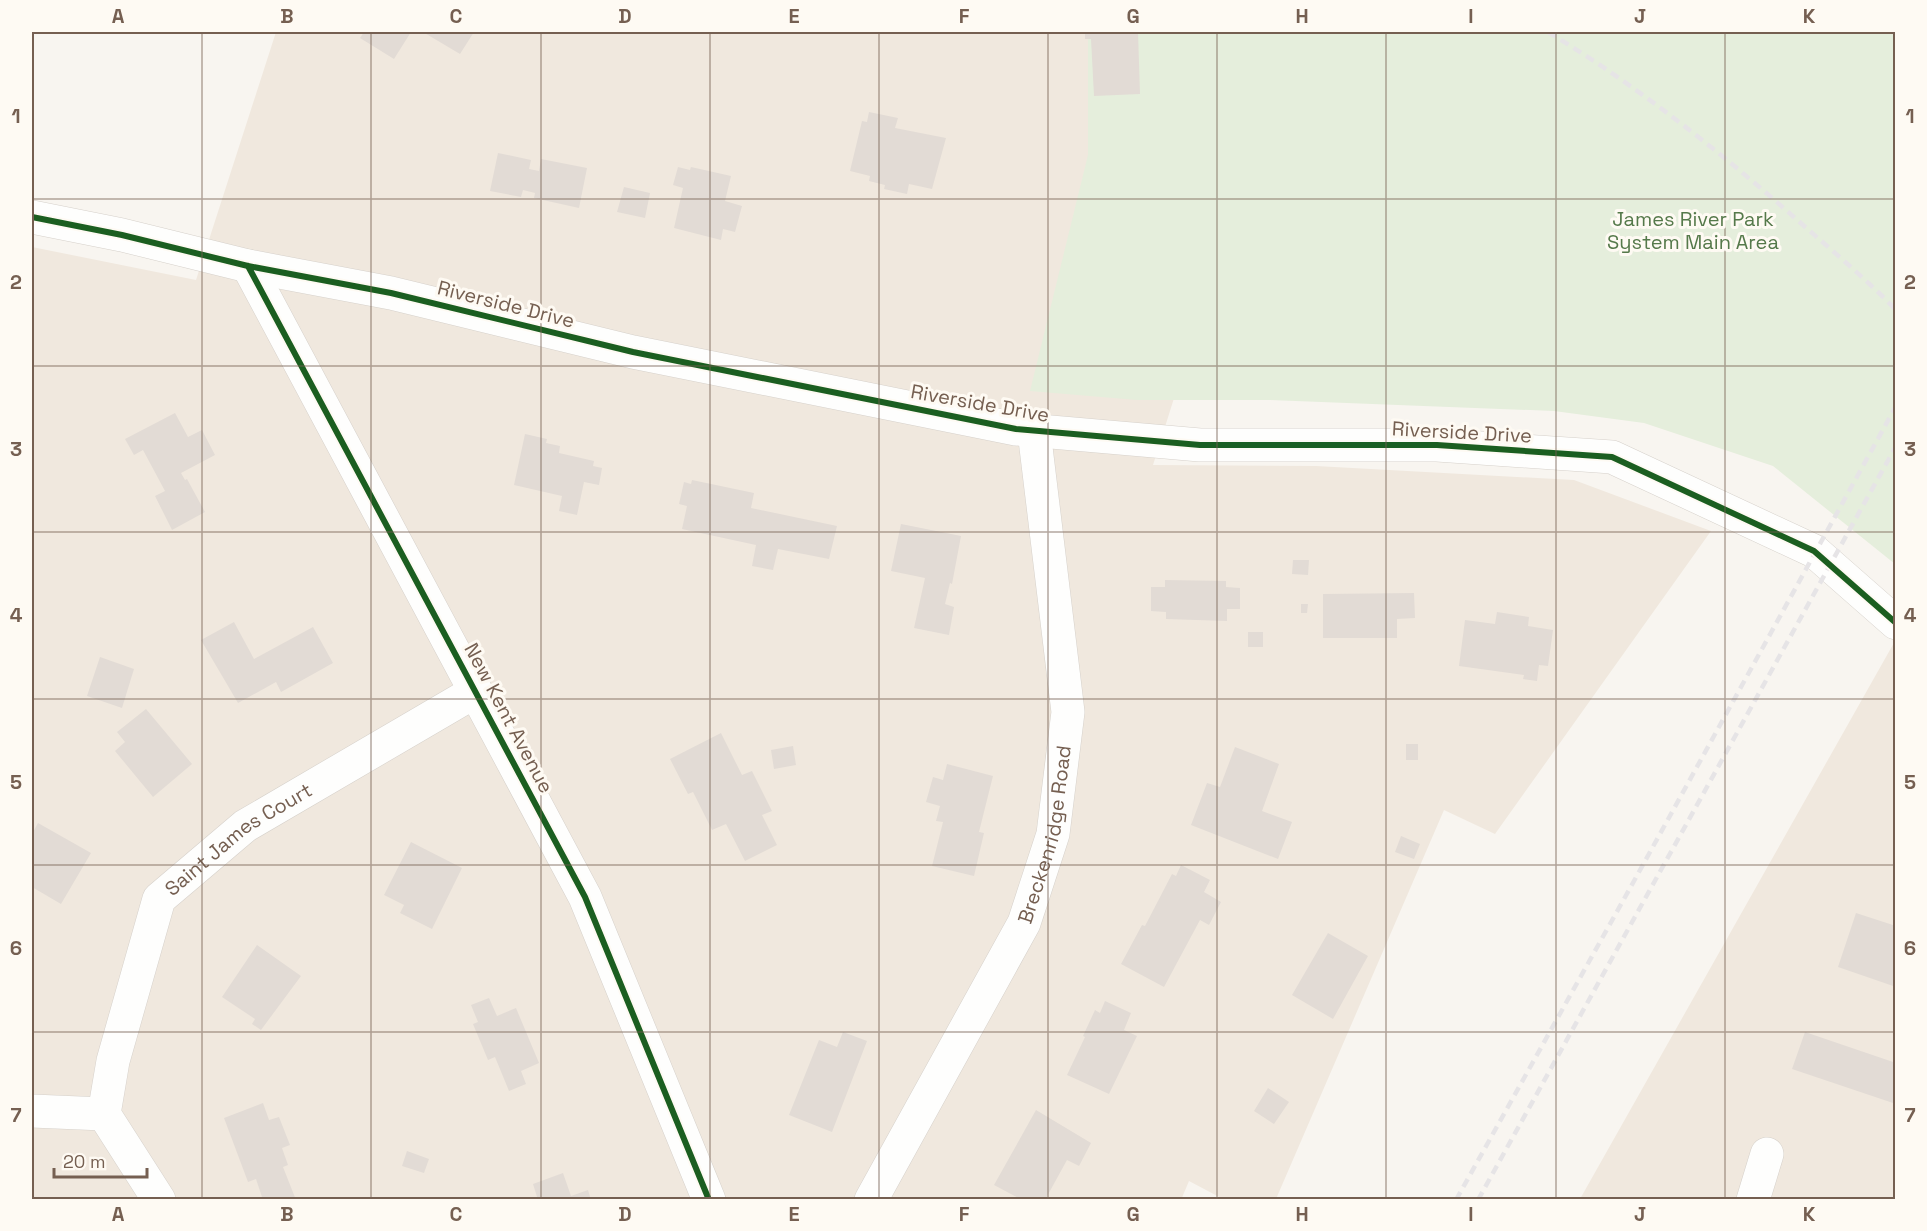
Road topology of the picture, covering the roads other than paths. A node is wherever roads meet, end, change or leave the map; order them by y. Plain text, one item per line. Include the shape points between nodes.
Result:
1 (32, 217) edge
2 (248, 266) junction
3 (1034, 431) junction
4 (1896, 623) edge
5 (476, 692) junction
6 (32, 1111) edge
7 (104, 1114) junction
8 (1767, 1155) dead end
9 (159, 1200) edge
10 (709, 1200) edge
11 (871, 1200) edge
12 (1753, 1200) edge

1 - 2 street, Riverside Drive
2 - 3 street, Riverside Drive via 391,293 633,352
2 - 5 street, New Kent Avenue
3 - 4 street, Riverside Drive via 1200,445 1437,445 1612,457 1814,551
3 - 11 street, Breckenridge Road via 1068,712 1053,834 1024,923
5 - 7 street, Saint James Court via 245,826 159,899 113,1061
5 - 10 street, New Kent Avenue via 585,897
6 - 7 street
7 - 9 street
8 - 12 street

